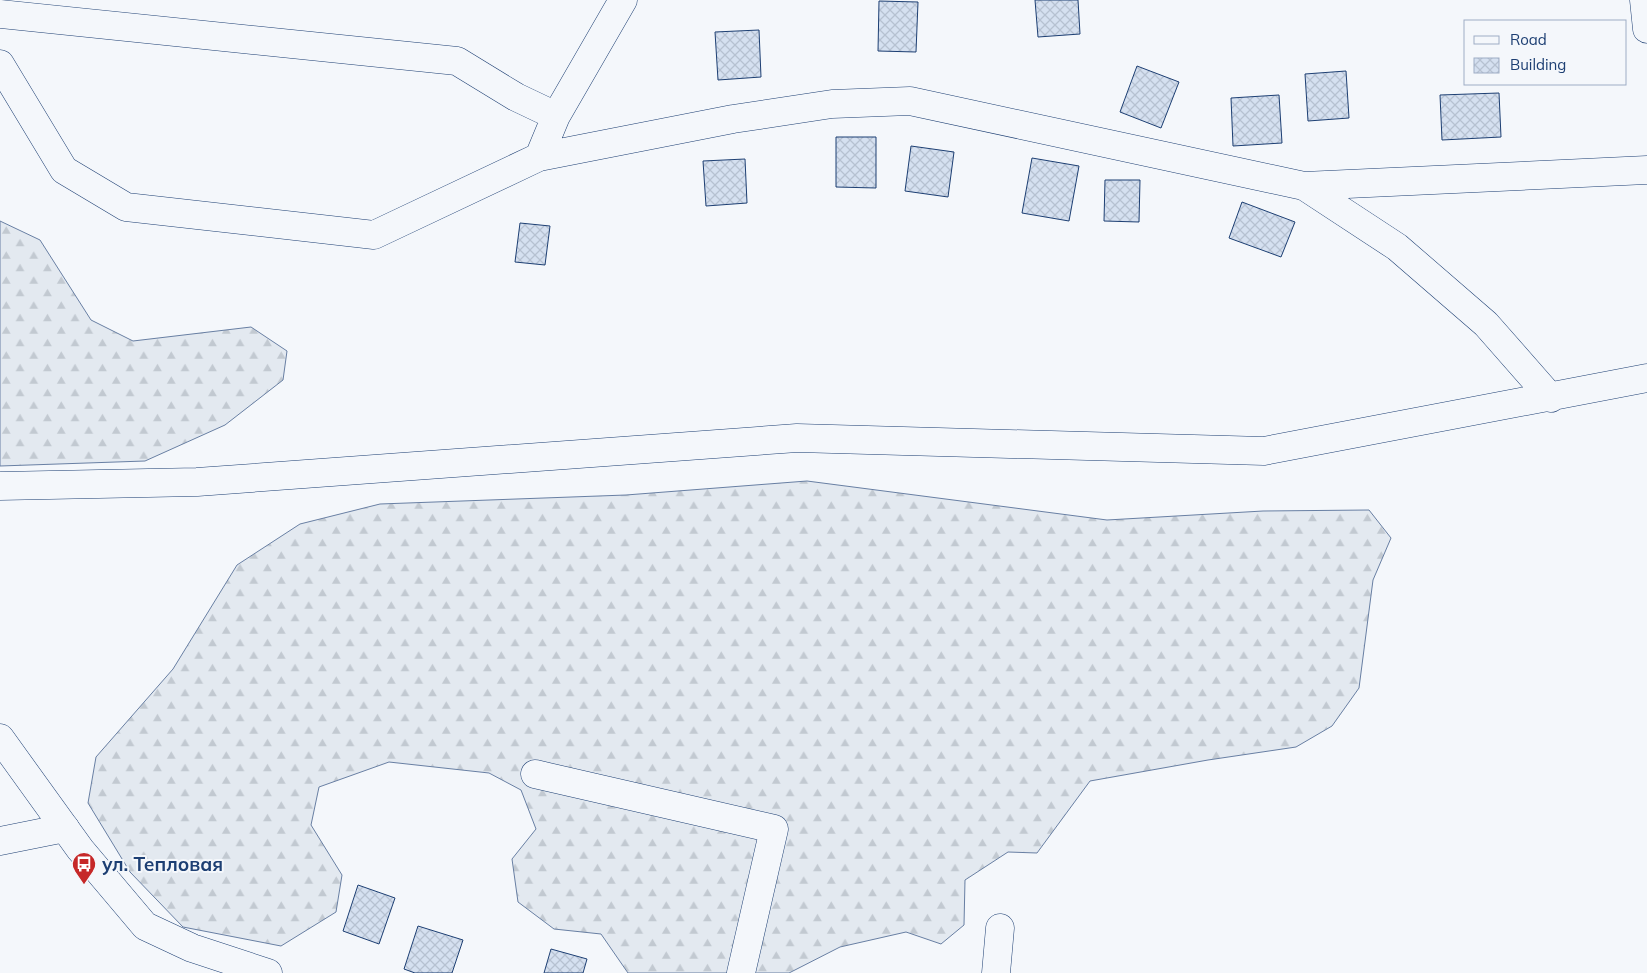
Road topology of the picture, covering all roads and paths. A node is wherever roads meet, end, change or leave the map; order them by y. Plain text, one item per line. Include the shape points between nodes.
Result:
1 (623, 0) edge
2 (1644, 0) edge
3 (0, 14) edge
4 (1647, 29) edge
5 (0, 64) edge
6 (556, 116) junction
7 (539, 157) junction
8 (1647, 170) edge
9 (1304, 186) junction
10 (1647, 378) edge
11 (1551, 398) junction
12 (0, 486) edge
13 (0, 738) edge
14 (534, 774) dead end
15 (65, 828) junction
16 (0, 841) edge
17 (1000, 928) dead end
18 (268, 973) edge
19 (741, 973) edge
20 (996, 973) edge

1 - 6 street
2 - 4 street
3 - 6 street via 457,61 516,97
5 - 7 street via 64,170 126,207 374,235
6 - 7 street
7 - 9 street via 751,116 832,104 910,101
8 - 9 street
9 - 11 street via 1397,247 1486,324
10 - 11 street
11 - 12 street via 1264,451 797,438 197,482
13 - 15 street
14 - 19 street via 774,829
15 - 16 street
15 - 18 street via 145,926 192,948
17 - 20 street

